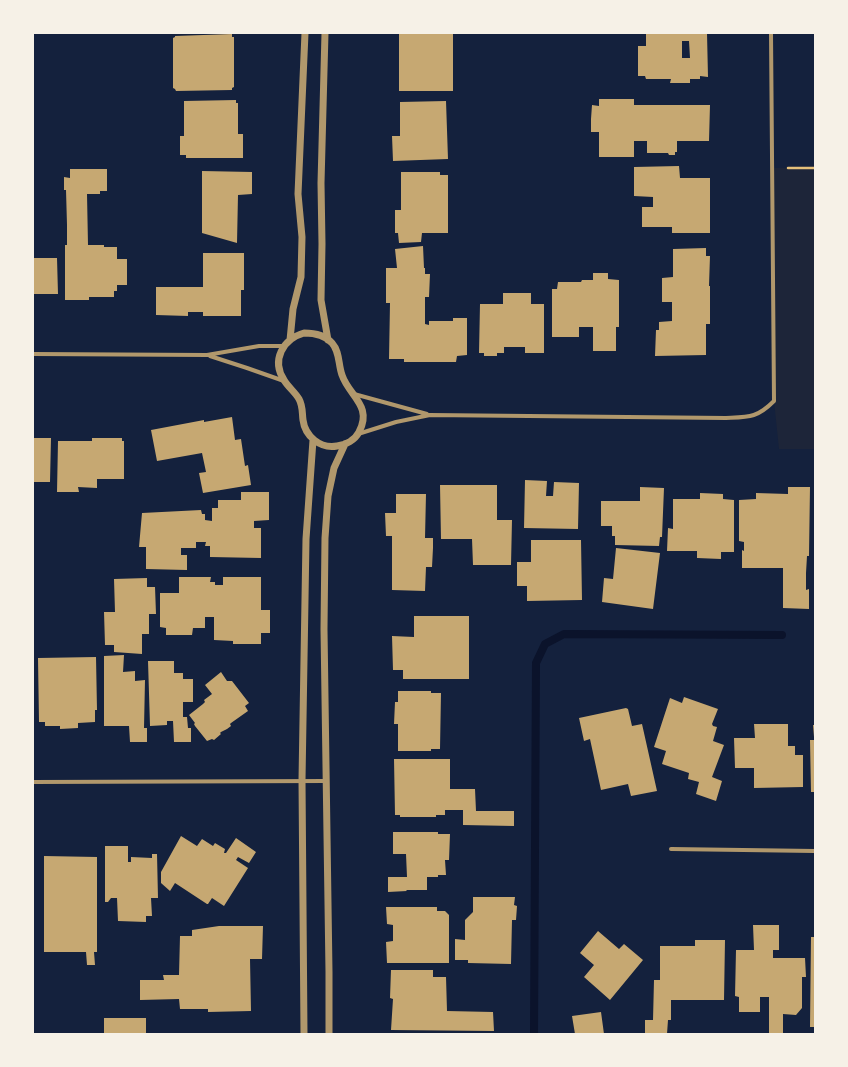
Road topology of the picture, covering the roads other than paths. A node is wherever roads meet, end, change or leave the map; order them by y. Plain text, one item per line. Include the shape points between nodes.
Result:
1 (305, 33) edge
2 (326, 33) edge
3 (771, 33) edge
4 (290, 340) junction
5 (328, 340) junction
6 (284, 346) junction
7 (33, 354) edge
8 (207, 356) junction
9 (284, 381) junction
10 (354, 394) junction
11 (430, 415) junction
12 (358, 434) junction
13 (313, 440) junction
14 (345, 444) junction
15 (302, 780) junction
16 (326, 781) junction
17 (33, 782) edge
18 (671, 849) dead end
19 (815, 852) edge
20 (304, 1034) edge
21 (329, 1034) edge

1 - 4 street via 298,194 302,237 301,277 293,309
2 - 5 street via 321,183 321,300
3 - 11 street via 774,401 764,411 750,417 726,418
4 - 5 street via 311,333
4 - 6 street
5 - 10 street via 336,349 342,375
6 - 8 street via 259,346
6 - 9 street via 278,364
7 - 8 street
8 - 9 street
9 - 13 street via 299,400 304,424
10 - 11 street
10 - 12 street via 363,411 363,423
11 - 12 street
12 - 14 street
13 - 14 street via 336,447
13 - 15 street via 306,539
14 - 16 street via 334,468 328,496 325,538
15 - 16 street
15 - 17 street
15 - 20 street
16 - 21 street
18 - 19 street

